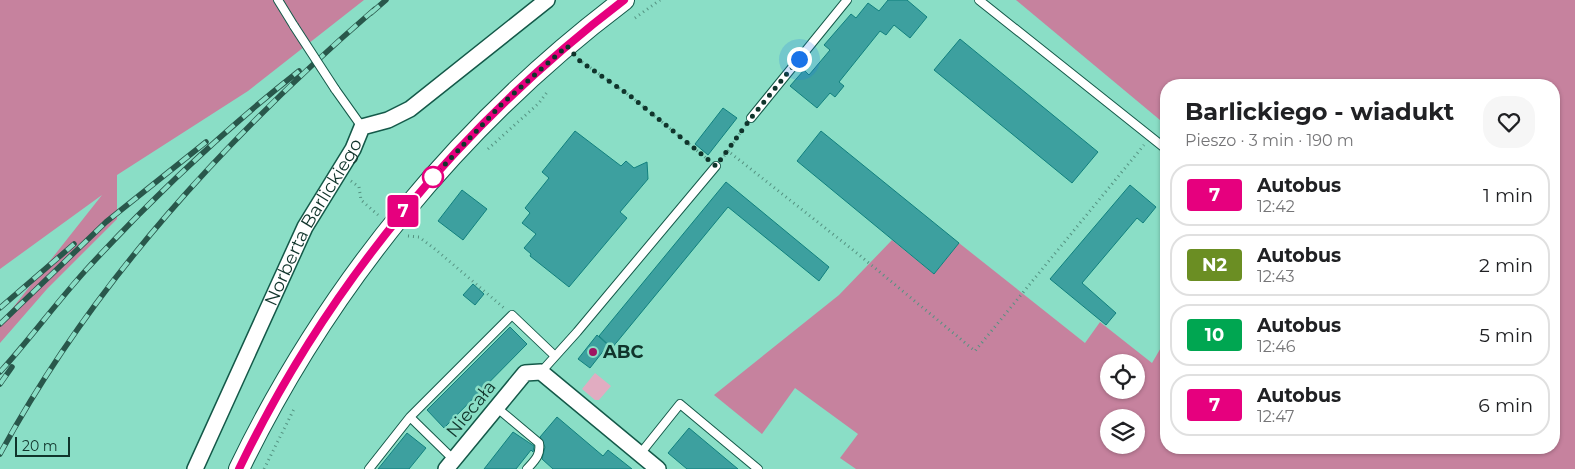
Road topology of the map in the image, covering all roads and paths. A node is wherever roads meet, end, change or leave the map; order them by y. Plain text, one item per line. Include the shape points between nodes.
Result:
1 (278, 0) edge
2 (547, 0) edge
3 (624, 0) edge
4 (660, 0) edge
5 (847, 0) edge
6 (979, 0) edge
7 (631, 21) dead end
8 (567, 46) junction
9 (587, 56) dead end
10 (580, 61) junction
11 (573, 67) dead end
12 (554, 83) dead end
13 (751, 118) joint
14 (362, 127) junction
15 (1150, 137) junction
16 (1160, 144) edge
17 (728, 150) junction
18 (480, 155) dead end
19 (716, 166) junction
20 (350, 181) dead end
21 (394, 226) junction
22 (414, 229) dead end
23 (403, 244) dead end
24 (512, 315) junction
25 (555, 356) junction
26 (541, 372) junction
27 (299, 400) dead end
28 (496, 407) junction
29 (410, 417) junction
30 (640, 454) junction
31 (450, 464) edge
32 (195, 469) edge
33 (239, 469) edge
34 (264, 469) edge
35 (369, 469) edge
36 (527, 469) edge
37 (658, 469) edge
38 (758, 469) edge

1 - 14 lane, bridge
2 - 14 street, Norberta Barlickiego via 410,109 388,120
3 - 8 street
4 - 7 path
5 - 13 lane
6 - 15 lane
8 - 10 path
8 - 21 street via 523,84 451,156
9 - 10 path
10 - 11 path
10 - 19 path via 629,95
12 - 18 path via 539,103
13 - 17 path
14 - 32 street, Norberta Barlickiego via 353,150 305,227
15 - 16 lane
15 - 17 path via 975,351
17 - 19 path
19 - 25 lane
20 - 21 path via 358,187 361,200
21 - 22 path
21 - 23 path
21 - 24 path via 419,237 435,249
21 - 33 street via 340,296 312,339
24 - 25 lane
24 - 29 lane
25 - 26 lane
26 - 28 street, Niecała via 525,372
26 - 30 street
27 - 34 path
28 - 31 street, Niecała
28 - 36 lane via 539,443 537,458
29 - 31 lane
29 - 35 lane
30 - 37 street
30 - 38 lane via 680,404

